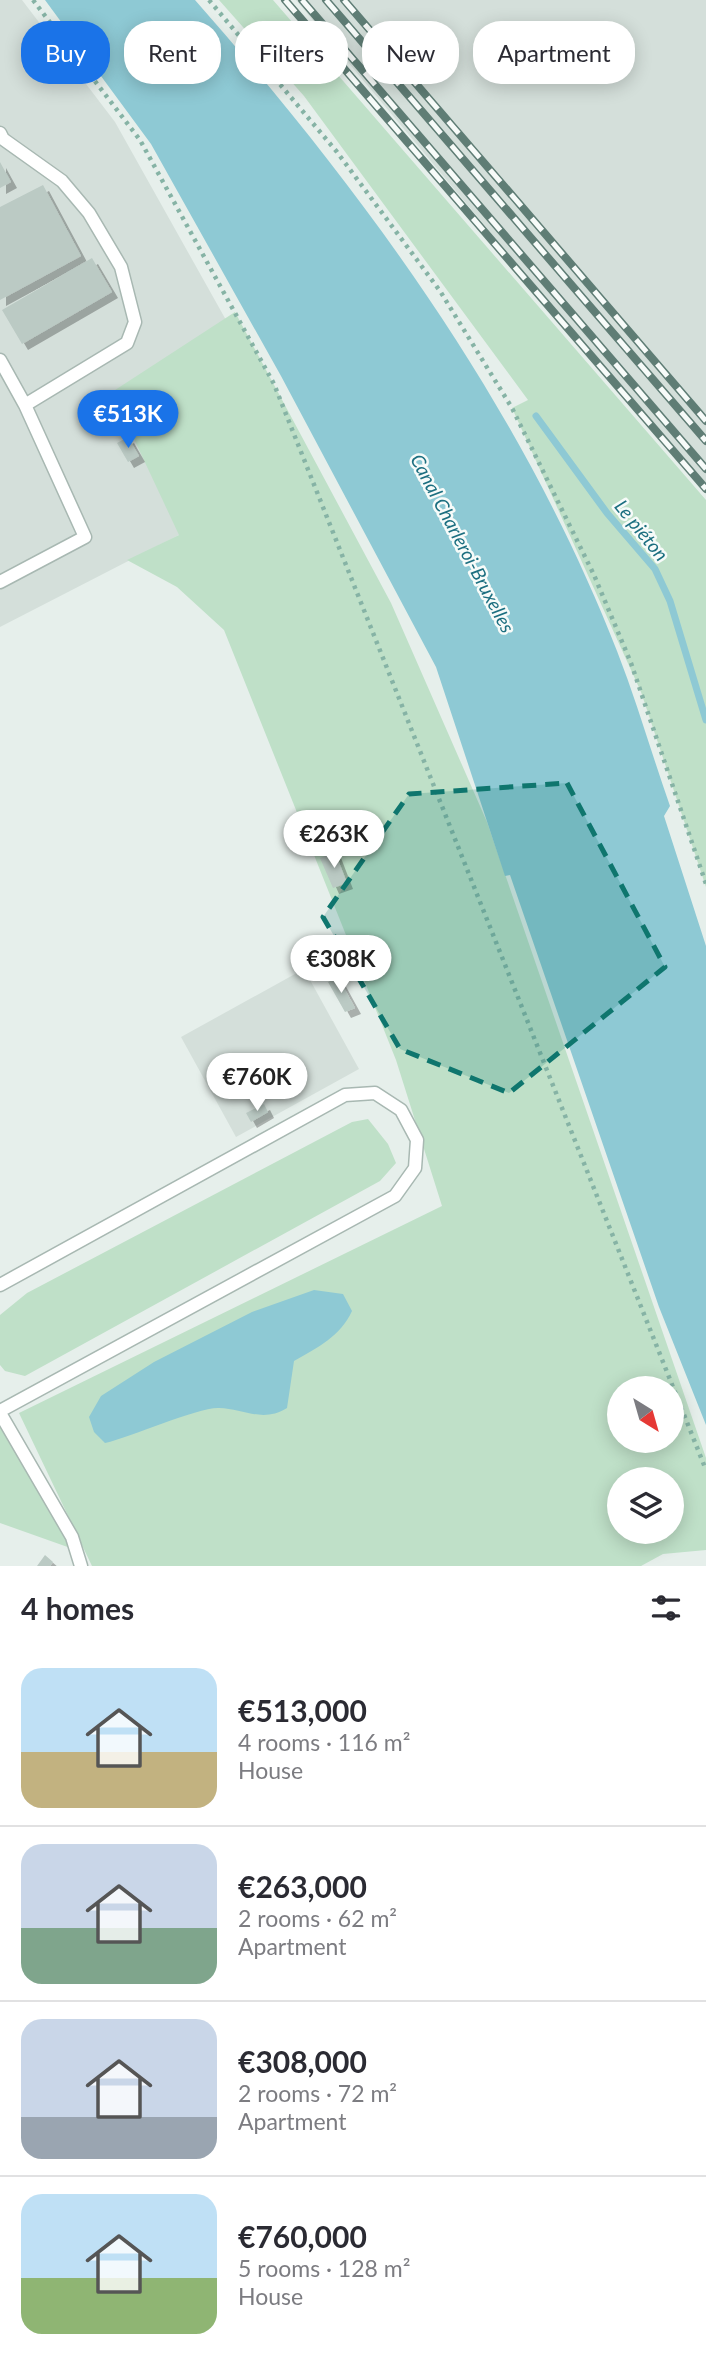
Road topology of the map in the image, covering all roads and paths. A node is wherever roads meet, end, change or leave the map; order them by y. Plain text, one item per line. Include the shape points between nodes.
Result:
1 (33, 0) edge
2 (209, 0) edge
3 (0, 133) edge
4 (0, 360) edge
5 (25, 405) junction
6 (0, 582) edge
7 (706, 884) edge
8 (0, 1285) edge
9 (0, 1412) edge
10 (706, 1470) edge
11 (80, 1566) edge

1 - 10 path via 140,140 274,384
2 - 7 path via 337,152 440,291 512,408 594,575 631,663
3 - 5 lane via 62,181 89,213 121,267 135,323 127,343
4 - 5 lane
5 - 6 lane via 85,537
8 - 9 lane via 345,1096 375,1093 401,1110 417,1140 415,1168 396,1196
9 - 11 lane via 72,1537

